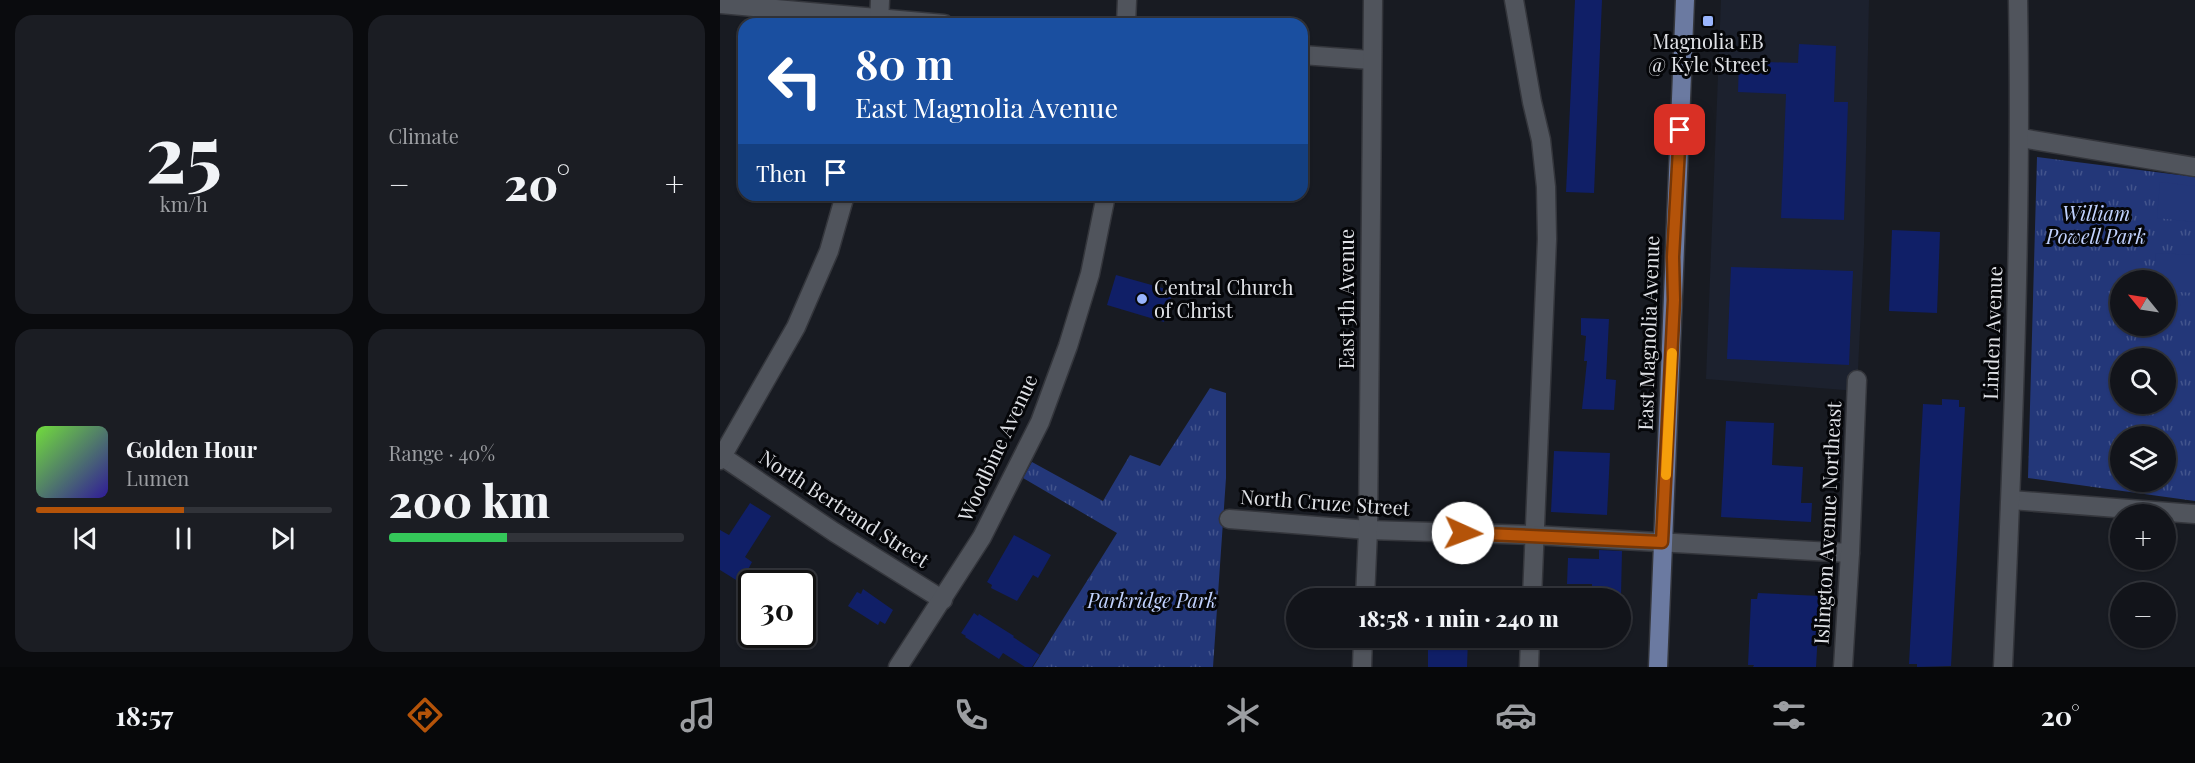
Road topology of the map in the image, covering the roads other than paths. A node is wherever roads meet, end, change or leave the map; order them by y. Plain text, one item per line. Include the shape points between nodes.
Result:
1 (1127, 0) edge
2 (1373, 0) edge
3 (1514, 0) edge
4 (1685, 0) edge
5 (2018, 0) edge
6 (720, 4) edge
7 (879, 14) edge
8 (905, 18) edge
9 (1126, 18) edge
10 (1308, 55) edge
11 (1371, 60) junction
12 (2021, 138) junction
13 (2195, 167) edge
14 (843, 201) edge
15 (1105, 201) edge
16 (1857, 380) dead end
17 (721, 457) edge
18 (2011, 500) junction
19 (2195, 514) edge
20 (1228, 519) dead end
21 (1368, 530) junction
22 (1534, 535) junction
23 (1662, 542) junction
24 (1850, 553) junction
25 (1365, 588) edge
26 (1532, 588) edge
27 (943, 600) junction
28 (1363, 648) edge
29 (1530, 648) edge
30 (898, 667) edge
31 (1362, 667) edge
32 (1529, 667) edge
33 (1658, 667) edge
34 (1843, 667) edge
35 (2003, 667) edge

1 - 9 street
2 - 11 street, East 5th Avenue
3 - 22 street via 1546,187
4 - 23 main road, East Magnolia Avenue
5 - 12 street, Linden Avenue
6 - 7 street
7 - 8 street
10 - 11 street
11 - 21 street, East 5th Avenue
12 - 13 street
12 - 18 street, Linden Avenue
14 - 17 street via 829,251 796,327
15 - 27 street, Woodbine Avenue via 1090,274 1040,422 982,537
16 - 24 street, Islington Avenue Northeast
17 - 27 street, North Bertrand Street
18 - 19 street
18 - 35 street, Linden Avenue
20 - 21 street, North Cruze Street
21 - 22 street, North Cruze Street
21 - 25 street, East 5th Avenue
22 - 23 street, North Cruze Street
22 - 26 street
23 - 24 street, North Cruze Street
23 - 33 main road, East Magnolia Avenue
24 - 34 street, Islington Avenue Northeast
27 - 30 street, Woodbine Avenue
28 - 31 street
29 - 32 street

